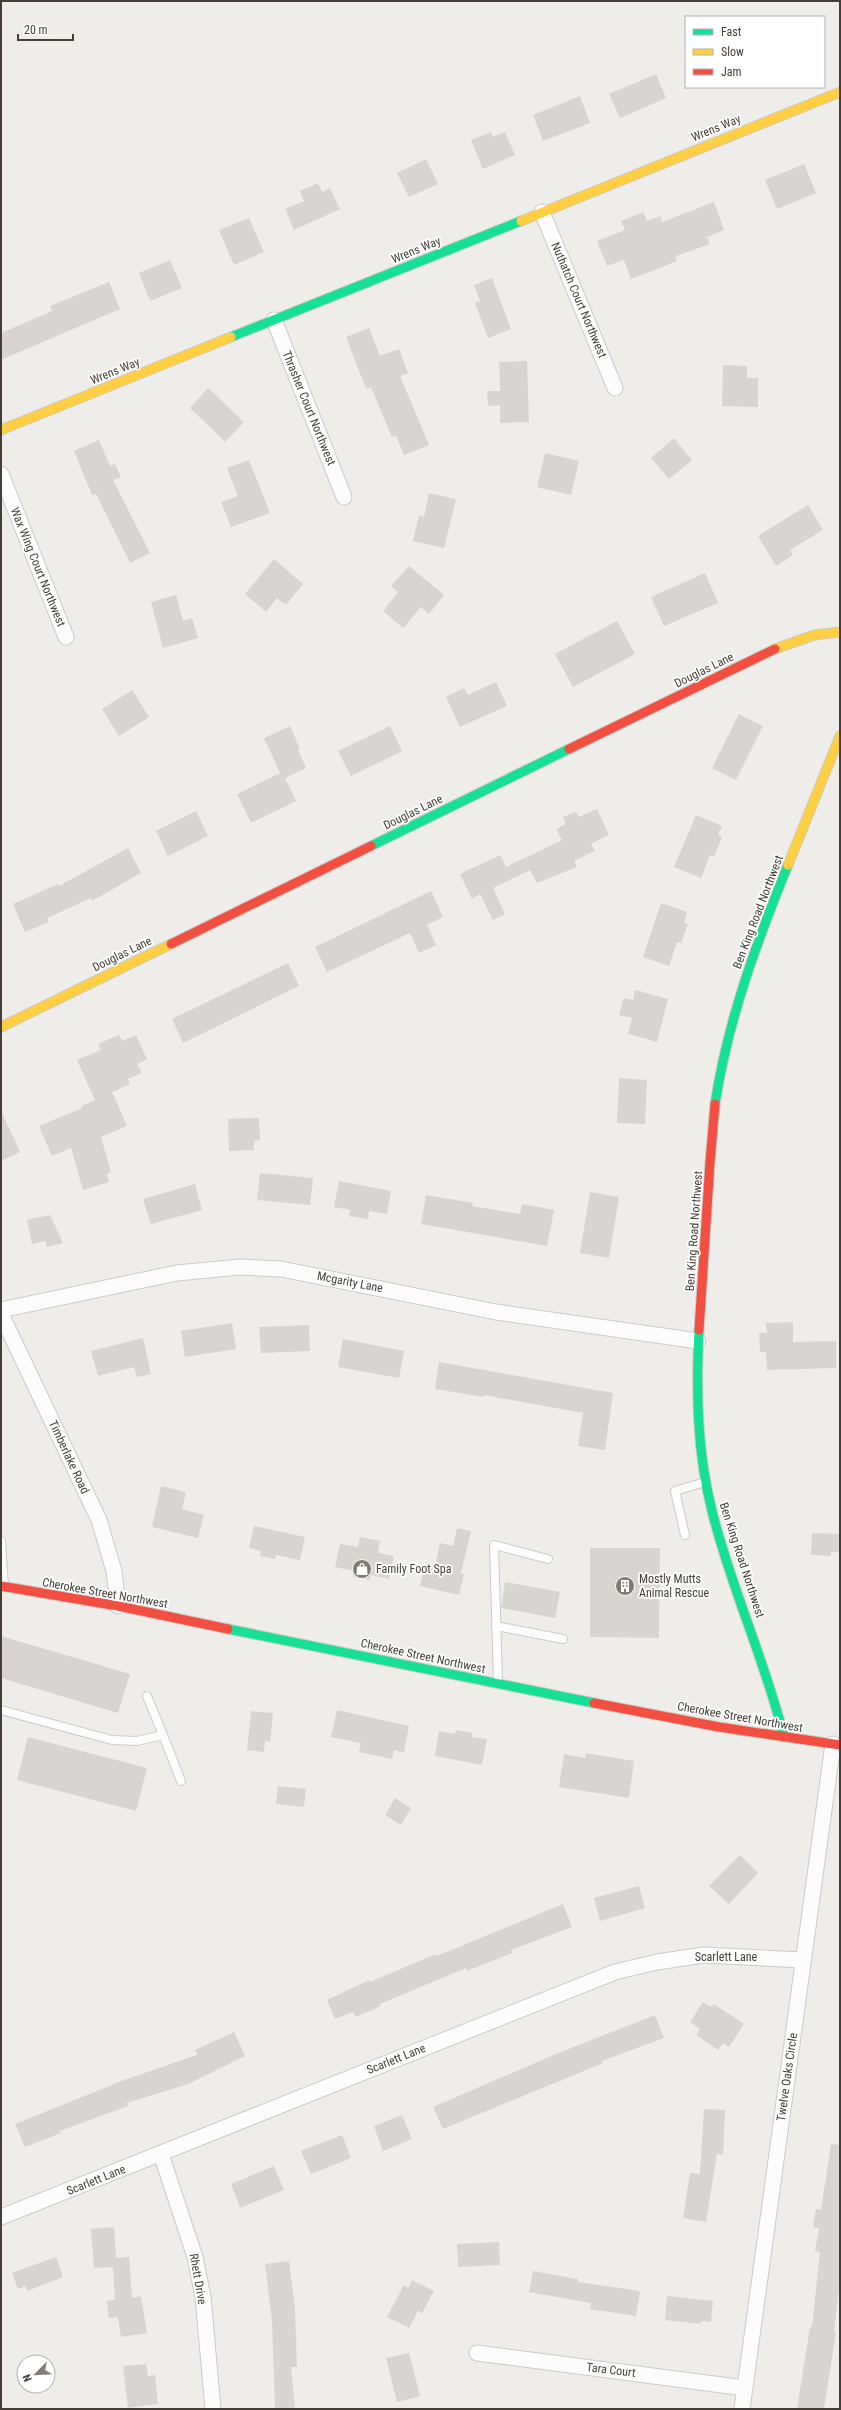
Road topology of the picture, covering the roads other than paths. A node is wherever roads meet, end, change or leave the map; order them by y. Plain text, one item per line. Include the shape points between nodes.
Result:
1 (840, 92) edge
2 (542, 212) junction
3 (274, 320) junction
4 (615, 388) dead end
5 (1, 430) edge
6 (1, 474) edge
7 (344, 497) dead end
8 (840, 632) edge
9 (66, 637) dead end
10 (840, 736) edge
11 (1, 1027) edge
12 (1, 1310) edge
13 (1, 1314) edge
14 (698, 1341) junction
15 (706, 1482) junction
16 (685, 1535) dead end
17 (1, 1541) edge
18 (548, 1559) dead end
19 (3, 1587) edge
20 (118, 1606) junction
21 (496, 1626) junction
22 (563, 1639) dead end
23 (498, 1684) junction
24 (147, 1696) dead end
25 (1, 1710) edge
26 (163, 1735) junction
27 (784, 1737) junction
28 (836, 1745) edge
29 (180, 1781) dead end
30 (803, 1960) junction
31 (161, 2154) junction
32 (1, 2218) edge
33 (477, 2353) dead end
34 (745, 2388) junction
35 (213, 2409) edge
36 (742, 2409) edge

1 - 2 street, Wrens Way
2 - 3 street, Wrens Way
2 - 4 street, Nuthatch Court Northwest
3 - 5 street, Wrens Way
3 - 7 street, Thrasher Court Northwest
6 - 9 street, Wax Wing Court Northwest
8 - 11 street, Douglas Lane via 814,635 784,644
10 - 14 street, Ben King Road Northwest via 759,939 736,1006 725,1050 713,1134
12 - 14 street, Mcgarity Lane via 177,1273 247,1267 281,1269 320,1276 496,1312
13 - 20 street, Timberlake Road via 99,1520 114,1571
14 - 15 street, Ben King Road Northwest via 698,1405
15 - 16 lane via 675,1491
15 - 27 street, Ben King Road Northwest via 718,1534 772,1688
17 - 19 lane
18 - 21 lane via 494,1545
19 - 20 street, Cherokee Street Northwest
20 - 23 street, Cherokee Street Northwest
21 - 22 lane
21 - 23 lane
23 - 27 street, Cherokee Street Northwest
24 - 26 lane
25 - 26 lane via 112,1740 137,1741
26 - 29 lane
27 - 28 street, Cherokee Street Northwest
28 - 30 street, Twelve Oaks Circle
30 - 31 street, Scarlett Lane via 704,1955 615,1972
30 - 34 street, Twelve Oaks Circle
31 - 32 street, Scarlett Lane
31 - 35 street, Rhett Drive via 195,2257 203,2297
33 - 34 street, Tara Court
34 - 36 street, Twelve Oaks Circle

